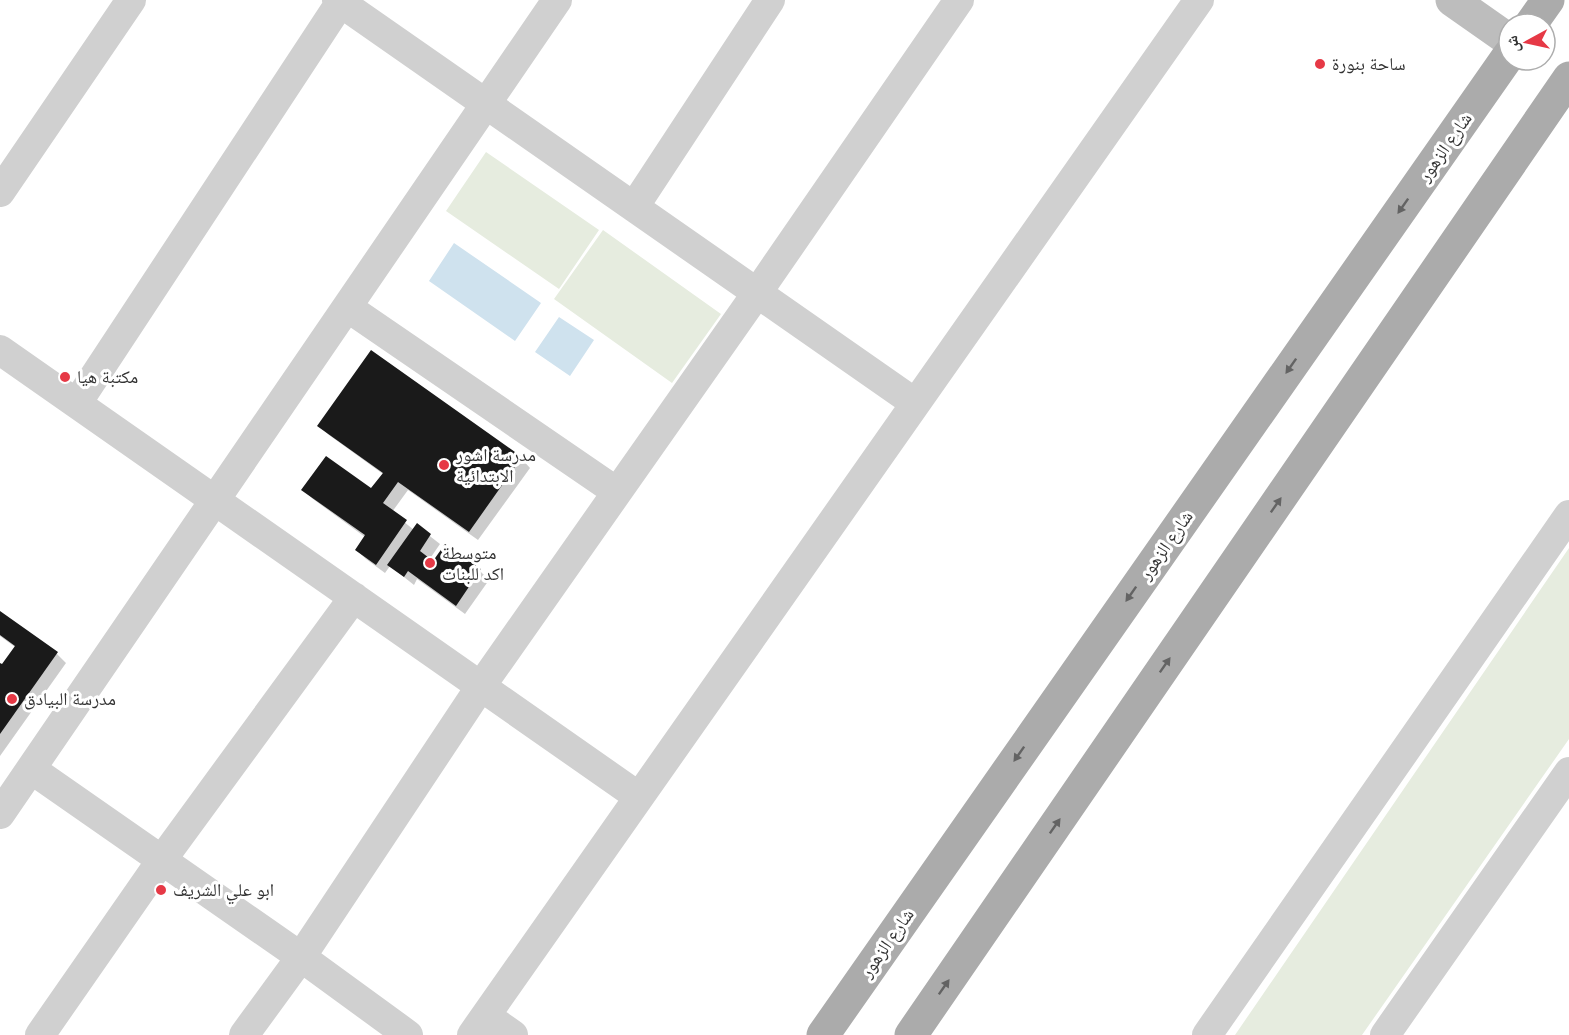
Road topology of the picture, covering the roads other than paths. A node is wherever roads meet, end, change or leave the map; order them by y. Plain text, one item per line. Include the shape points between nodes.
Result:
1 (131, 0) edge
2 (557, 0) edge
3 (770, 0) edge
4 (959, 0) edge
5 (1199, 0) edge
6 (1452, 0) edge
7 (340, 1) edge
8 (1497, 32) edge
9 (1497, 72) edge
10 (1569, 78) edge
11 (486, 104) junction
12 (0, 192) edge
13 (634, 207) junction
14 (757, 293) junction
15 (347, 307) junction
16 (0, 350) edge
17 (77, 403) junction
18 (915, 404) junction
19 (617, 492) junction
20 (215, 500) junction
21 (1569, 515) edge
22 (354, 597) junction
23 (481, 686) junction
24 (31, 769) junction
25 (1569, 772) edge
26 (639, 797) junction
27 (0, 814) edge
28 (161, 861) junction
29 (301, 957) junction
30 (479, 1025) edge
31 (1396, 1031) edge
32 (40, 1035) edge
33 (244, 1035) edge
34 (408, 1035) edge
35 (513, 1035) edge
36 (823, 1035) edge
37 (911, 1035) edge
38 (1207, 1035) edge

1 - 12 street
2 - 11 street
3 - 13 street
4 - 14 street
5 - 18 street
6 - 8 street
7 - 11 street
7 - 17 street
9 -> 36 main road, شارع الزهور
37 -> 10 main road
11 - 13 street
11 - 15 street
13 - 14 street
14 - 18 street
14 - 19 street
15 - 19 street
15 - 20 street
16 - 17 street
17 - 20 street
18 - 26 street
19 - 23 street
20 - 22 street
20 - 24 street
21 - 38 street
22 - 23 street
22 - 28 street
23 - 26 street
23 - 29 street
24 - 27 street
24 - 28 street
25 - 31 street
26 - 30 street
28 - 29 street
28 - 32 street
29 - 33 street
29 - 34 street
30 - 35 street

